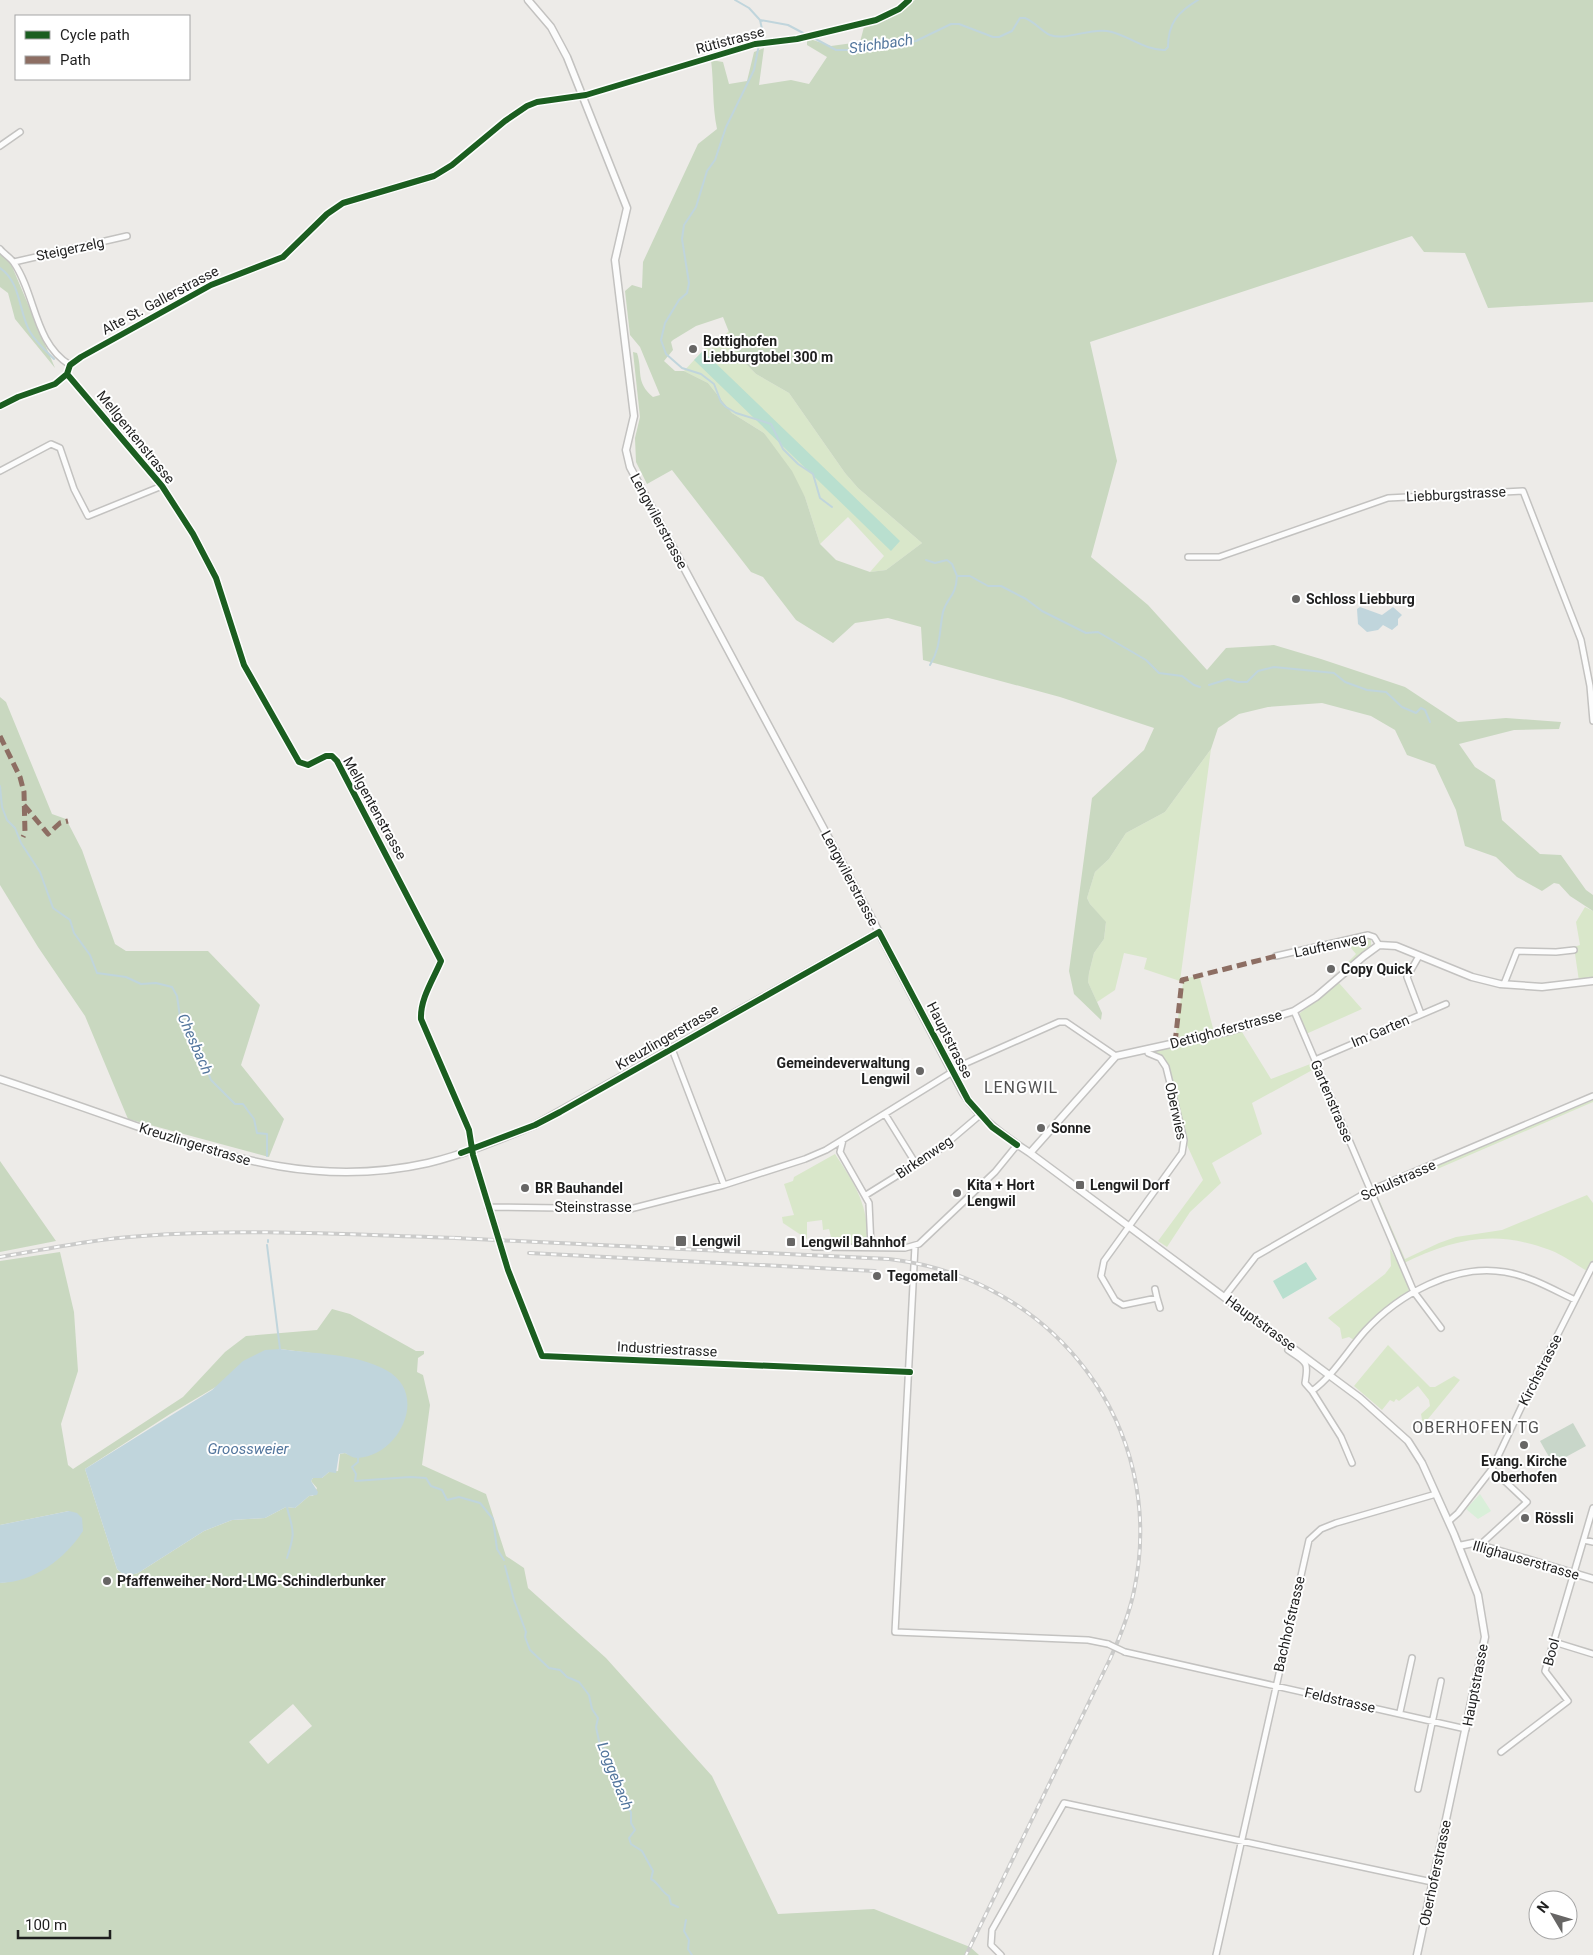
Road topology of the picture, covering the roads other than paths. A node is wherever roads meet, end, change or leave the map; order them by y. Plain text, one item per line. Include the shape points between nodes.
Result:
1 (528, 0) edge
2 (909, 0) edge
3 (583, 95) junction
4 (20, 132) dead end
5 (0, 145) edge
6 (127, 236) dead end
7 (0, 249) edge
8 (14, 262) junction
9 (70, 365) junction
10 (67, 374) junction
11 (0, 406) edge
12 (0, 471) edge
13 (162, 486) junction
14 (1188, 557) dead end
15 (1592, 685) edge
16 (1593, 721) edge
17 (879, 932) junction
18 (1380, 946) junction
19 (1574, 950) dead end
20 (1276, 956) dead end
21 (1420, 956) junction
22 (1593, 981) edge
23 (1500, 984) junction
24 (1446, 1004) dead end
25 (1294, 1011) junction
26 (1421, 1014) junction
27 (672, 1049) junction
28 (1148, 1049) junction
29 (1116, 1056) junction
30 (1315, 1060) junction
31 (952, 1071) junction
32 (0, 1079) edge
33 (1593, 1096) edge
34 (885, 1114) junction
35 (980, 1115) junction
36 (843, 1140) junction
37 (1017, 1145) junction
38 (473, 1149) junction
39 (1030, 1153) junction
40 (916, 1164) junction
41 (724, 1185) junction
42 (1369, 1191) junction
43 (866, 1195) junction
44 (488, 1207) junction
45 (1130, 1226) junction
46 (497, 1232) tunnel mouth
47 (501, 1246) tunnel mouth
48 (915, 1246) junction
49 (814, 1247) dead end
50 (871, 1247) junction
51 (1593, 1265) edge
52 (1154, 1289) dead end
53 (1414, 1292) junction
54 (1224, 1296) junction
55 (1157, 1298) junction
56 (1575, 1300) junction
57 (1160, 1308) dead end
58 (1441, 1328) dead end
59 (1288, 1350) dead end
60 (910, 1372) junction
61 (1329, 1373) junction
62 (1312, 1391) junction
63 (1352, 1462) dead end
64 (1492, 1469) junction
65 (1436, 1494) junction
66 (1593, 1508) edge
67 (1449, 1521) junction
68 (1584, 1540) junction
69 (1593, 1542) edge
70 (1480, 1545) junction
71 (1459, 1546) junction
72 (1574, 1573) junction
73 (1593, 1579) edge
74 (1554, 1642) junction
75 (1593, 1654) edge
76 (1412, 1658) dead end
77 (1441, 1681) dead end
78 (1275, 1686) junction
79 (1400, 1712) junction
80 (1433, 1722) junction
81 (1466, 1729) junction
82 (1501, 1752) dead end
83 (1418, 1789) dead end
84 (1452, 1792) joint
85 (1241, 1842) junction
86 (1432, 1882) junction
87 (1001, 1955) edge
88 (1216, 1955) edge
89 (1417, 1955) edge

1 - 3 street, Lengwilerstrasse via 560,42
2 - 3 street, Rütistrasse via 876,20 804,38 758,43
3 - 9 street, Alte St. Gallerstrasse via 527,106 434,176 344,203 327,214 282,257 211,285
3 - 17 street, Lengwilerstrasse via 627,208 615,260 634,416 627,443 628,461
4 - 5 street
6 - 8 street, Steigerzelg
7 - 8 street
8 - 9 street via 42,331
9 - 10 street
10 - 11 street via 48,388
10 - 13 street, Mellgentenstrasse
12 - 13 street via 51,444 60,448 74,489 88,516
13 - 38 street, Mellgentenstrasse via 216,578 244,665 299,762 308,765 326,756 337,761 442,961 425,998 421,1019 469,1130
14 - 15 street, Liebburgstrasse via 1219,557 1388,498 1523,491 1581,640
15 - 16 street, Liebburgstrasse
17 - 27 street, Kreuzlingerstrasse
17 - 31 street, Hauptstrasse
18 - 20 street, Lauftenweg via 1374,937 1368,935
18 - 21 street via 1396,946
18 - 25 street, Dettighoferstrasse
19 - 23 street via 1517,951
21 - 23 street via 1472,977
21 - 26 street via 1407,980
22 - 23 street via 1542,987
24 - 26 street, Im Garten
25 - 28 street, Dettighoferstrasse via 1230,1031
25 - 30 street, Gartenstrasse
26 - 30 street, Im Garten
27 - 38 street, Kreuzlingerstrasse via 535,1125
27 - 41 street
28 - 29 street, Dettighoferstrasse
28 - 45 street, Oberwies via 1148,1053 1160,1058 1166,1067 1184,1144 1176,1163
29 - 31 street, Steinstrasse via 1066,1022 1059,1022
29 - 39 street
30 - 42 street, Gartenstrasse
31 - 34 street, Steinstrasse
31 - 35 street, Hauptstrasse via 963,1093
32 - 38 street, Kreuzlingerstrasse via 214,1153 308,1171 356,1172 402,1167
33 - 42 street, Schulstrasse
34 - 36 street, Steinstrasse
34 - 40 street
35 - 37 street, Hauptstrasse
35 - 40 street, Birkenweg via 940,1149
36 - 41 street, Steinstrasse via 805,1160
36 - 43 street via 840,1152
37 - 39 street, Hauptstrasse
37 - 48 street via 995,1172
38 - 44 street
39 - 45 street, Hauptstrasse
40 - 43 street, Birkenweg
41 - 44 street, Steinstrasse via 627,1209
42 - 53 street, Gartenstrasse
42 - 54 street, Schulstrasse via 1256,1256
43 - 50 street via 871,1219
44 - 46 street
45 - 54 street, Hauptstrasse
45 - 55 street, Oberwies via 1102,1265 1100,1276 1115,1300 1123,1305
47 - 60 street, Industriestrasse via 542,1356
48 - 50 street
48 - 60 street
49 - 50 street
51 - 56 street, Kirchstrasse
52 - 55 street
53 - 56 street via 1457,1275 1495,1271 1521,1275
53 - 58 street, Gartenstrasse
53 - 61 street via 1377,1319
54 - 61 street, Hauptstrasse
55 - 57 street
56 - 64 street, Kirchstrasse
59 - 62 street via 1307,1364 1305,1383
60 - 78 street, Feldstrasse, bridge via 895,1632 1088,1640 1125,1652
61 - 62 street
61 - 65 street, Hauptstrasse via 1408,1440
62 - 63 street
64 - 67 street, Kirchstrasse
64 - 70 street via 1527,1502
65 - 67 street, Hauptstrasse
65 - 78 street, Bachhofstrasse via 1336,1523 1321,1529 1309,1540
66 - 68 street, Bool
67 - 71 street, Hauptstrasse
68 - 69 street
68 - 72 street, Bool
70 - 71 street, Illighauserstrasse via 1469,1542
70 - 72 street, Illighauserstrasse
71 - 81 street, Hauptstrasse via 1478,1595 1485,1637
72 - 73 street, Illighauserstrasse
72 - 74 street, Bool
74 - 75 street
74 - 82 street, Bool via 1545,1671 1568,1700
76 - 79 street
77 - 80 street
78 - 79 street, Feldstrasse
78 - 85 street, Bachhofstrasse
79 - 80 street, Feldstrasse
80 - 81 street, Feldstrasse
80 - 83 street
81 - 84 street, Hauptstrasse
84 - 86 street, Oberhoferstrasse
85 - 86 street
85 - 87 street via 1064,1804 992,1930 991,1945
85 - 88 street, Bachhofstrasse
86 - 89 street, Oberhoferstrasse

